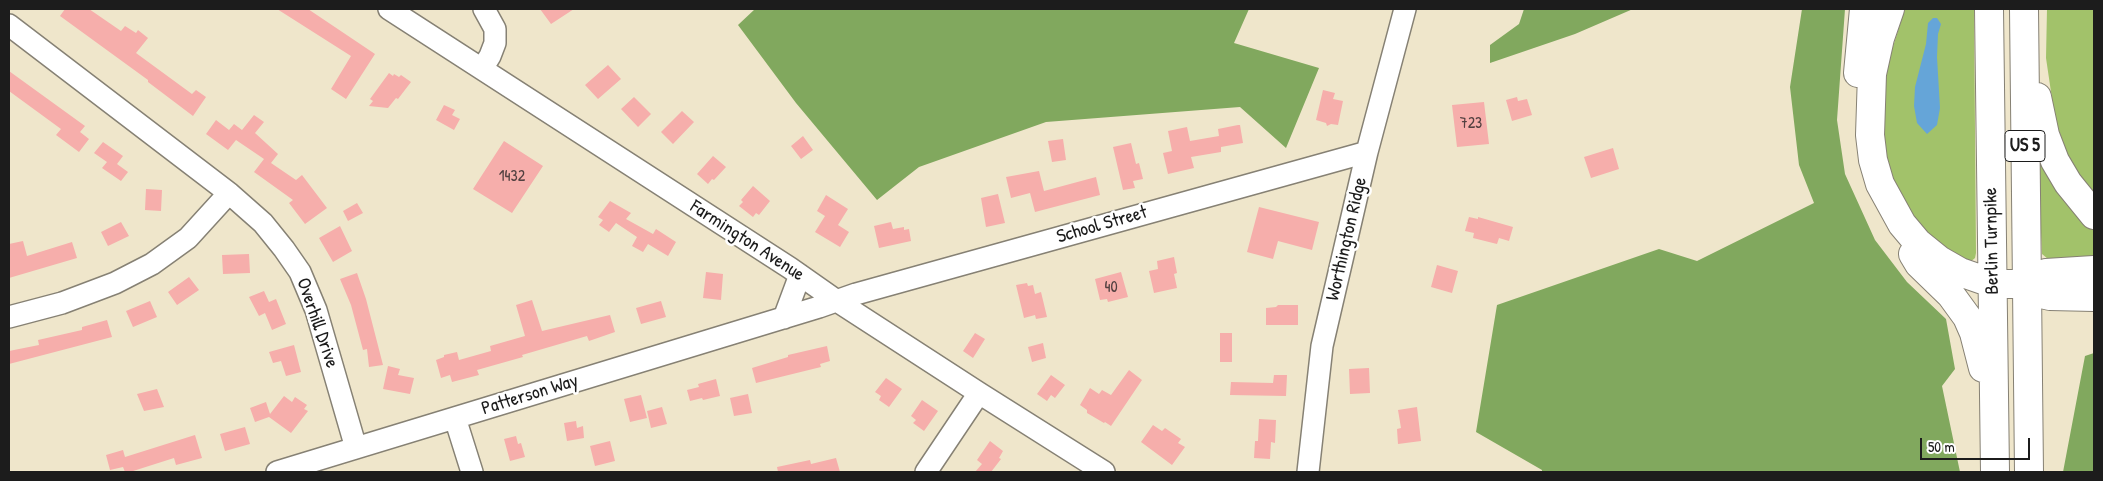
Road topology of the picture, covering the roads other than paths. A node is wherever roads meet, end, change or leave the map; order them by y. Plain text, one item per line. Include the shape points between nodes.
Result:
1 (389, 9) edge
2 (484, 9) edge
3 (1405, 9) edge
4 (1864, 9) edge
5 (1890, 9) edge
6 (1990, 9) edge
7 (2024, 9) edge
8 (9, 25) edge
9 (2024, 40) junction
10 (482, 69) junction
11 (1870, 127) junction
12 (1366, 152) junction
13 (229, 193) junction
14 (2094, 215) edge
15 (1908, 231) junction
16 (2094, 270) edge
17 (800, 275) junction
18 (1992, 282) junction
19 (2027, 284) junction
20 (2094, 297) edge
21 (837, 301) junction
22 (9, 317) edge
23 (784, 318) junction
24 (979, 393) junction
25 (1994, 411) junction
26 (454, 418) junction
27 (356, 448) junction
28 (277, 472) edge
29 (472, 472) edge
30 (926, 472) edge
31 (1104, 472) edge
32 (1308, 472) edge
33 (1995, 472) edge
34 (2029, 472) edge

1 - 10 street, Farmington Avenue
2 - 10 street via 495,29 495,43
3 - 12 street, Worthington Ridge
4 - 11 highway via 1858,86 1860,106
5 - 11 highway via 1872,74
6 - 18 highway, Berlin Turnpike / US 5
7 - 9 highway, Berlin Turnpike / US 5
8 - 13 street, Overhill Drive
9 - 14 highway via 2033,66 2049,148 2068,183
9 - 19 highway, Berlin Turnpike / US 5
10 - 17 street, Farmington Avenue
11 - 15 highway via 1873,160 1880,184
12 - 21 street, School Street
12 - 32 street, Worthington Ridge via 1322,346
13 - 22 street via 188,238 152,264 115,284
13 - 27 street, Overhill Drive via 263,223 300,272 316,310
15 - 18 highway via 1946,264
15 - 25 highway via 1916,260 1955,299 1970,323
16 - 19 highway via 2046,273 2034,277
17 - 21 street, Farmington Avenue
17 - 23 street
18 - 19 highway
18 - 25 highway, Berlin Turnpike / US 5
19 - 20 highway via 2037,293 2050,296
19 - 34 highway, Berlin Turnpike / US 5
21 - 23 street, Patterson Way
21 - 24 street, Farmington Avenue
23 - 26 street, Patterson Way
24 - 30 street
24 - 31 street, Farmington Avenue
25 - 33 highway, Berlin Turnpike / US 5
26 - 27 street, Patterson Way
26 - 29 street
27 - 28 street, Patterson Way

